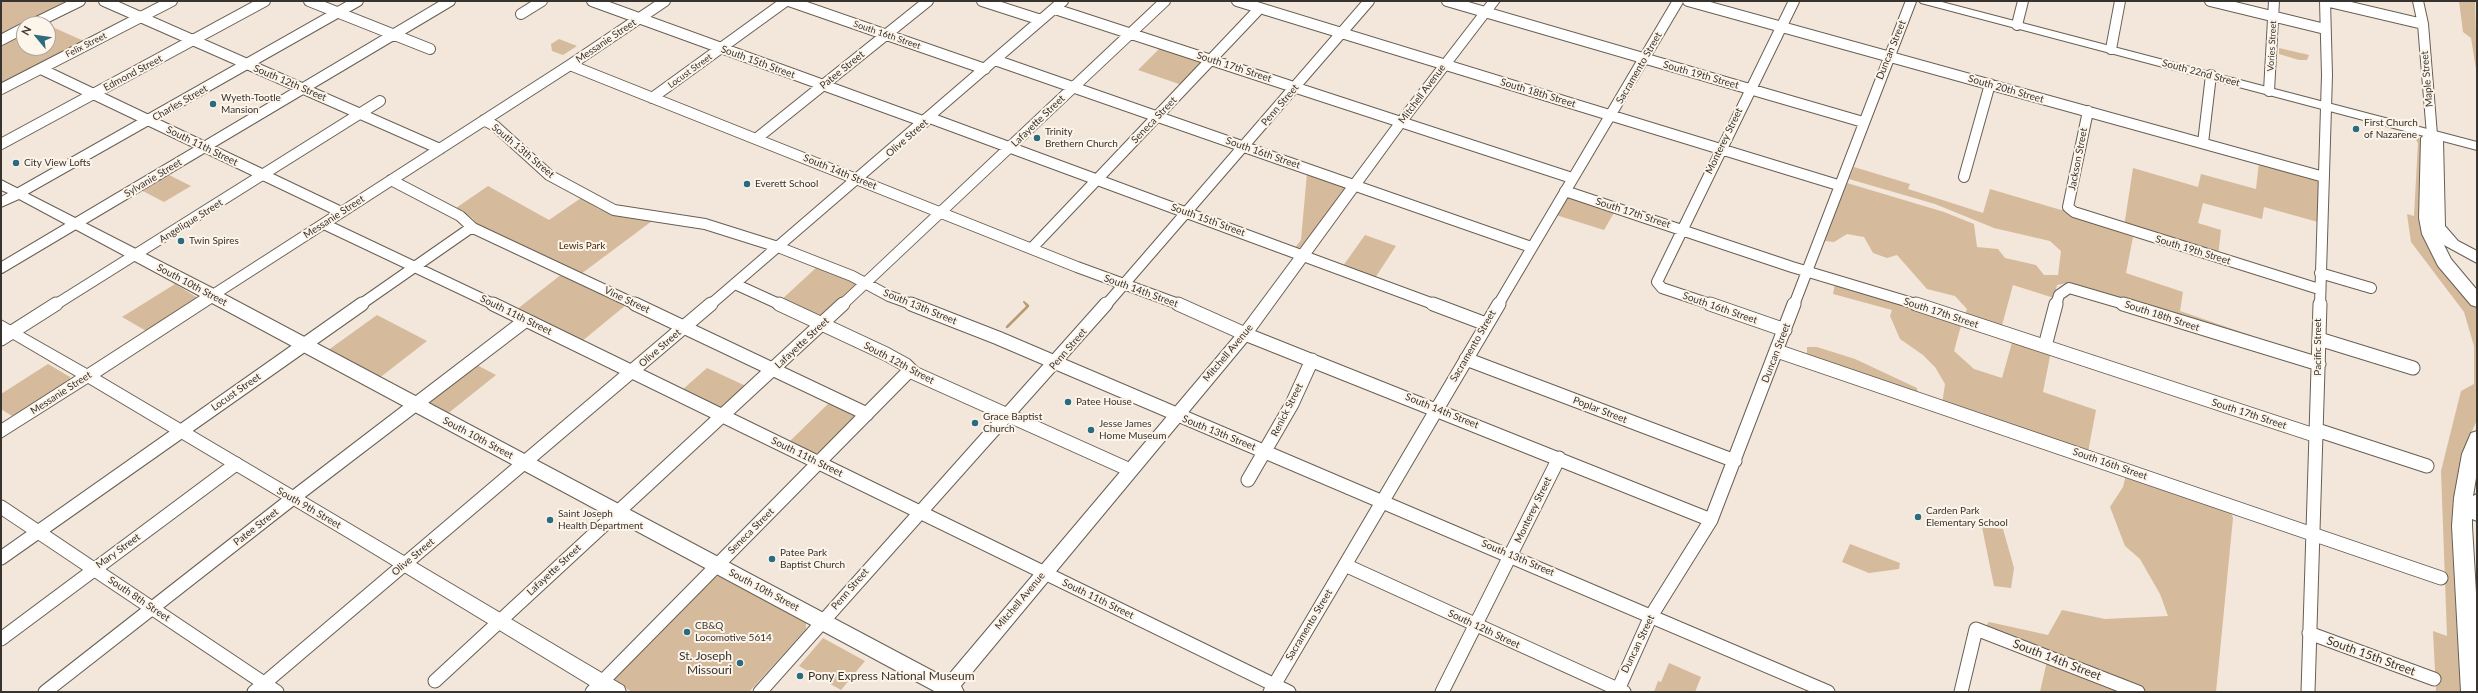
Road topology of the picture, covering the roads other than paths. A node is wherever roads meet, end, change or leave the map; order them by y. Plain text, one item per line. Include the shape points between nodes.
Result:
1 (80, 1) edge
2 (104, 1) edge
3 (172, 1) edge
4 (265, 1) edge
5 (309, 1) edge
6 (358, 1) edge
7 (450, 1) edge
8 (542, 1) edge
9 (592, 1) edge
10 (665, 1) edge
11 (786, 1) edge
12 (789, 1) edge
13 (928, 1) edge
14 (982, 1) edge
15 (1165, 1) edge
16 (1237, 1) edge
17 (1369, 1) edge
18 (1447, 1) edge
19 (1678, 1) edge
20 (1688, 1) edge
21 (1794, 1) edge
22 (1910, 1) edge
23 (1925, 1) edge
24 (2023, 1) edge
25 (2120, 1) edge
26 (2210, 1) edge
27 (2274, 1) edge
28 (2325, 1) edge
29 (2418, 1) edge
30 (1059, 5) edge
31 (1489, 7) edge
32 (1260, 8) junction
33 (337, 12) junction
34 (521, 14) dead end
35 (49, 16) edge
36 (2273, 17) junction
37 (140, 18) junction
38 (640, 18) junction
39 (1041, 20) junction
40 (2422, 24) junction
41 (2017, 25) junction
42 (1781, 26) junction
43 (2325, 29) junction
44 (16, 32) edge
45 (1342, 33) junction
46 (886, 34) junction
47 (1131, 34) junction
48 (393, 35) junction
49 (1, 40) edge
50 (192, 41) junction
51 (721, 48) junction
52 (2111, 49) junction
53 (430, 50) dead end
54 (1888, 56) junction
55 (1644, 58) junction
56 (995, 60) junction
57 (1211, 60) junction
58 (247, 64) junction
59 (570, 65) junction
60 (1444, 65) junction
61 (41, 69) junction
62 (985, 69) junction
63 (2211, 76) junction
64 (1990, 84) junction
65 (823, 85) junction
66 (1295, 87) junction
67 (303, 88) junction
68 (1074, 88) junction
69 (1, 89) edge
70 (1750, 89) junction
71 (2270, 91) junction
72 (94, 94) junction
73 (652, 98) junction
74 (380, 101) dead end
75 (2326, 105) junction
76 (2088, 111) junction
77 (362, 114) junction
78 (1611, 115) junction
79 (1157, 116) junction
80 (484, 120) junction
81 (927, 120) junction
82 (148, 121) junction
83 (1401, 122) junction
84 (1863, 122) junction
85 (2432, 135) junction
86 (756, 138) junction
87 (2203, 143) junction
88 (1, 144) edge
89 (1244, 146) junction
90 (2477, 146) edge
91 (1011, 147) junction
92 (204, 148) junction
93 (440, 149) junction
94 (1720, 149) junction
95 (264, 176) junction
96 (1964, 177) dead end
97 (2324, 177) junction
98 (1572, 178) junction
99 (859, 179) junction
100 (1098, 179) junction
101 (391, 180) junction
102 (1, 184) edge
103 (1355, 184) junction
104 (1838, 185) junction
105 (1565, 191) junction
106 (19, 193) junction
107 (1, 203) edge
108 (2068, 208) joint
109 (341, 212) junction
110 (1186, 212) junction
111 (941, 213) junction
112 (76, 224) junction
113 (324, 224) junction
114 (472, 227) junction
115 (1681, 229) junction
116 (778, 247) junction
117 (1531, 247) junction
118 (1032, 248) junction
119 (136, 255) junction
120 (1305, 255) junction
121 (2477, 258) edge
122 (414, 266) junction
123 (1, 268) edge
124 (1807, 272) junction
125 (2320, 273) junction
126 (1658, 282) joint
127 (865, 283) junction
128 (734, 284) junction
129 (1124, 285) junction
130 (2371, 288) dead end
131 (2319, 289) junction
132 (213, 295) junction
133 (2477, 301) edge
134 (526, 320) junction
135 (1486, 324) junction
136 (821, 325) junction
137 (685, 327) junction
138 (1785, 330) junction
139 (5, 332) edge
140 (1245, 334) junction
141 (2318, 338) junction
142 (304, 344) junction
143 (2045, 346) junction
144 (1778, 351) junction
145 (1466, 359) junction
146 (1312, 360) junction
147 (1055, 364) junction
148 (2319, 364) junction
149 (2413, 368) dead end
150 (773, 370) junction
151 (910, 370) junction
152 (633, 372) junction
153 (88, 376) junction
154 (416, 405) junction
155 (1437, 408) junction
156 (867, 414) junction
157 (723, 415) junction
158 (1176, 415) junction
159 (1009, 416) junction
160 (1, 432) edge
161 (180, 432) junction
162 (2317, 433) junction
163 (2477, 438) edge
164 (1265, 452) junction
165 (1559, 458) junction
166 (1735, 461) junction
167 (818, 462) junction
168 (525, 463) junction
169 (236, 464) junction
170 (2427, 466) dead end
171 (1130, 470) junction
172 (1248, 480) dead end
173 (293, 498) junction
174 (1382, 501) junction
175 (2477, 502) edge
176 (1, 507) edge
177 (616, 512) junction
178 (919, 512) junction
179 (2477, 513) edge
180 (1711, 520) junction
181 (38, 532) junction
182 (2312, 534) junction
183 (1511, 555) junction
184 (1, 558) edge
185 (404, 564) junction
186 (717, 565) junction
187 (1345, 565) junction
188 (94, 569) junction
189 (1044, 572) junction
190 (2442, 578) dead end
191 (153, 608) junction
192 (1651, 616) junction
193 (822, 621) junction
194 (498, 622) junction
195 (1475, 625) junction
196 (2309, 633) junction
197 (1, 639) edge
198 (2434, 679) dead end
199 (434, 681) dead end
200 (596, 687) edge
201 (259, 688) edge
202 (1272, 688) edge
203 (949, 691) edge
204 (1620, 691) edge
205 (45, 692) edge
206 (277, 692) edge
207 (617, 692) edge
208 (760, 692) edge
209 (1289, 692) edge
210 (1442, 692) edge
211 (1828, 692) edge
212 (1961, 692) edge
213 (2138, 692) edge
214 (2308, 692) edge
215 (2472, 692) edge

1 - 35 street
2 - 37 street, South 12th Street
3 - 37 street, Felix Street
4 - 50 street, Edmond Street
5 - 33 street
6 - 33 street, Charles Street
7 - 48 street, Sylvanie Street
8 - 34 street
9 - 38 street, South 15th Street
10 - 38 street, Messanie Street
11 - 51 street, Locust Street
12 - 46 street, South 16th Street
13 - 46 street, Patee Street
14 - 39 street
15 - 47 street, Lafayette Street
16 - 32 street, South 18th Street
17 - 45 street, Penn Street
18 - 31 street, South 19th Street
19 - 55 street, Sacramento Street
20 - 42 street, South 20th Street
21 - 42 street, Monterey Street
22 - 54 street, Duncan Street
23 - 41 main road, South 22nd Street
24 - 41 street
25 - 52 street
26 - 36 street
27 - 36 street, Vories Street
28 - 40 street
28 - 43 street, Pacific Street
29 - 40 street, Maple Street
30 - 39 street, Olive Street
30 - 47 street, South 17th Street
31 - 55 street, South 19th Street
31 - 60 main road, Mitchell Avenue
32 - 45 street, South 18th Street
32 - 57 street, Seneca Street
33 - 48 street
33 - 58 street, Charles Street
36 - 43 street
36 - 71 street, Vories Street
37 - 50 street, South 12th Street
37 - 61 street, Felix Street
38 - 51 street, South 15th Street
38 - 59 street, Messanie Street
39 - 56 street, Olive Street
40 - 85 street, Maple Street
41 - 52 main road, South 22nd Street
42 - 54 street, South 20th Street
42 - 70 street, Monterey Street
43 - 75 street, Pacific Street
44 - 49 street
45 - 60 street, South 18th Street
45 - 66 street, Penn Street
46 - 62 street, South 16th Street
46 - 65 street, Patee Street
47 - 57 street, South 17th Street
47 - 68 street, Lafayette Street
48 - 53 street
48 - 67 street, Sylvanie Street
50 - 58 street, South 12th Street
50 - 72 street, Edmond Street
51 - 65 street, South 15th Street
51 - 73 street, Locust Street
52 - 63 main road, South 22nd Street
54 - 64 street, South 20th Street
54 - 84 street, Duncan Street
55 - 70 street, South 19th Street
55 - 78 street, Sacramento Street
56 - 62 street, Olive Street
56 - 68 street, South 16th Street
57 - 66 street, South 17th Street
57 - 79 street, Seneca Street
58 - 67 street, South 12th Street
58 - 82 street, Charles Street
59 - 73 street, South 14th Street
59 - 80 street, Messanie Street
60 - 78 street, South 18th Street
60 - 83 main road, Mitchell Avenue
61 - 69 street, Felix Street
61 - 72 street, South 11th Street
62 - 81 street, Olive Street
63 - 71 main road, South 22nd Street
63 - 87 street
64 - 76 street, South 20th Street
64 - 96 street
65 - 81 street, South 15th Street
65 - 86 street, Patee Street
66 - 83 street, South 17th Street
66 - 89 street, Penn Street
67 - 77 street, South 12th Street
67 - 92 street, Sylvanie Street
68 - 79 street, South 16th Street
68 - 91 street, Lafayette Street
70 - 84 street, South 19th Street
70 - 94 street, Monterey Street
71 - 75 main road, South 22nd Street
72 - 82 street, South 11th Street
72 - 88 street, Edmond Street
73 - 86 street, South 14th Street
74 - 77 street, Angelique Street
75 - 85 main road, South 22nd Street
75 - 97 street, Pacific Street
76 - 87 street, South 20th Street
76 - 108 street, Jackson Street
77 - 93 street, South 12th Street
77 - 95 street, Angelique Street
78 - 94 street, South 18th Street
78 - 98 street, Sacramento Street
79 - 89 street, South 16th Street
79 - 100 street, Seneca Street
80 - 93 street, Messanie Street
80 - 116 street, South 13th Street via 495,126 549,175 614,210 705,224
81 - 91 street, South 15th Street
81 - 99 street, Olive Street
82 - 92 street, South 11th Street
82 - 106 street, Charles Street
83 - 98 street, South 17th Street
83 - 103 main road, Mitchell Avenue
84 - 104 street, Duncan Street
85 - 90 main road, South 22nd Street
85 - 121 highway via 2436,140 2437,227 2452,245
85 - 133 highway via 2428,138 2427,218 2430,234 2444,262
86 - 99 street, South 14th Street
87 - 97 street, South 20th Street
89 - 103 street, South 16th Street
89 - 110 street, Penn Street
91 - 100 street, South 15th Street
91 - 111 street, Lafayette Street
92 - 95 street, South 11th Street
92 - 112 street, Sylvanie Street
93 - 101 street, Messanie Street
94 - 104 street, South 18th Street
94 - 115 street, Monterey Street
95 - 109 street, South 11th Street
95 - 119 street, Angelique Street
97 - 125 street, Pacific Street
98 - 105 street, Sacramento Street
99 - 111 street, South 14th Street
99 - 116 street, Olive Street
100 - 110 street, South 15th Street
100 - 118 street, Seneca Street
101 - 109 street, Messanie Street
101 - 114 street, Vine Street via 460,216
102 - 106 main road, South 10th Street
103 - 117 street, South 16th Street
103 - 120 main road, Mitchell Avenue
104 - 124 street, Duncan Street
105 - 115 street, South 17th Street
105 - 117 street, Sacramento Street
106 - 107 main road, Charles Street
106 - 112 main road, South 10th Street
108 - 131 street, South 19th Street via 2091,219
109 - 113 street, Messanie Street
110 - 120 street, South 15th Street
110 - 129 street, Penn Street
111 - 118 street, South 14th Street
111 - 127 street, Lafayette Street
112 - 119 main road, South 10th Street
112 - 123 street, Sylvanie Street
113 - 122 street, South 11th Street
113 - 132 street, Messanie Street
114 - 122 street, Locust Street
114 - 137 street, Vine Street
115 - 124 street, South 17th Street
115 - 126 street, Monterey Street
116 - 127 street, South 13th Street
116 - 128 street, Olive Street
117 - 135 street, Sacramento Street
118 - 129 street, South 14th Street
119 - 132 main road, South 10th Street
119 - 139 street, Angelique Street
120 - 135 street, South 15th Street
120 - 140 main road, Mitchell Avenue
122 - 134 street, South 11th Street
122 - 142 street, Locust Street
124 - 138 street, Duncan Street
124 - 143 street, South 17th Street via 1869,289
125 - 130 street
125 - 131 street, Pacific Street
126 - 138 street, South 16th Street via 1662,288
127 - 136 street, Lafayette Street
127 - 147 street, South 13th Street via 889,296
128 - 136 street, South 12th Street
128 - 137 street, Olive Street
129 - 140 street, South 14th Street via 1182,306
129 - 147 street, Penn Street
131 - 141 street, Pacific Street
132 - 142 main road, South 10th Street
132 - 153 main road, Messanie Street
134 - 152 street, South 11th Street
134 - 154 street, Patee Street
135 - 145 street, Sacramento Street
136 - 150 street, Lafayette Street
136 - 151 street, South 12th Street via 886,354
137 - 150 street, Vine Street
137 - 152 street, Olive Street
138 - 144 street, Duncan Street
139 - 153 main road, South 9th Street
140 - 146 street, South 14th Street
140 - 158 main road, Mitchell Avenue
141 - 148 street, Pacific Street
141 - 149 street
142 - 154 main road, South 10th Street
142 - 161 street, Locust Street
143 - 148 street, South 18th Street via 2059,295 2069,288
143 - 162 street, South 17th Street
144 - 166 street, Duncan Street
144 - 182 street, South 16th Street
145 - 155 street, Sacramento Street
145 - 166 street, Poplar Street
146 - 155 street, South 14th Street
146 - 164 street, Renick Street via 1292,404
147 - 158 street, South 13th Street
147 - 159 street, Penn Street
148 - 162 street, Pacific Street
150 - 156 street, Vine Street
150 - 157 street, Lafayette Street
151 - 156 street, Seneca Street
151 - 159 street, South 12th Street
152 - 157 street, South 11th Street
152 - 168 street, Olive Street
153 - 160 main road, Messanie Street
153 - 161 main road, South 9th Street
154 - 168 main road, South 10th Street
154 - 173 street, Patee Street
155 - 165 street, South 14th Street
155 - 174 street, Sacramento Street
156 - 167 street, Seneca Street
157 - 167 street, South 11th Street
157 - 177 street, Lafayette Street
158 - 164 street, South 13th Street
158 - 171 main road, Mitchell Avenue
159 - 171 street, South 12th Street
159 - 178 street, Penn Street
161 - 169 main road, South 9th Street
161 - 181 street, Locust Street
162 - 170 street, South 17th Street
162 - 182 street, Pacific Street
163 - 215 highway via 2469,461 2462,498
164 - 172 street, Renick Street
164 - 174 street, South 13th Street
165 - 180 street, South 14th Street
165 - 183 street, Monterey Street
166 - 180 street, Duncan Street
167 - 178 street, South 11th Street
167 - 186 street, Seneca Street
168 - 177 main road, South 10th Street
168 - 185 street, Olive Street
169 - 173 main road, South 9th Street
169 - 188 street, Mary Street
171 - 189 main road, Mitchell Avenue
173 - 185 main road, South 9th Street
173 - 191 street, Patee Street
174 - 183 street, South 13th Street
174 - 187 street, Sacramento Street
175 - 179 highway
176 - 181 street, South 8th Street
177 - 186 main road, South 10th Street
177 - 194 street, Lafayette Street
178 - 189 street, South 11th Street
178 - 193 street, Penn Street
180 - 192 street, Duncan Street
181 - 184 street, Locust Street
181 - 188 street, South 8th Street
182 - 190 street, South 16th Street
182 - 196 street, Pacific Street
183 - 192 street, South 13th Street
183 - 195 street, Monterey Street
185 - 194 main road, South 9th Street
185 - 201 street, Olive Street
186 - 193 main road, South 10th Street
186 - 200 street, Seneca Street
187 - 195 street, South 12th Street
187 - 202 street, Sacramento Street
188 - 191 street, South 8th Street
188 - 197 street, Mary Street
189 - 202 street, South 11th Street
189 - 203 main road, Mitchell Avenue
191 - 201 street, South 8th Street
191 - 205 street, Patee Street
192 - 204 street, Duncan Street via 1628,662
192 - 211 street, South 13th Street
193 - 203 main road, South 10th Street
193 - 208 street, Penn Street
194 - 199 street, Lafayette Street
194 - 200 main road, South 9th Street
195 - 204 street, South 12th Street
195 - 210 street, Monterey Street
196 - 198 street, South 15th Street
196 - 214 street, Pacific Street
200 - 207 main road, South 9th Street
201 - 206 street, South 8th Street
202 - 209 street, South 11th Street
212 - 213 street, South 14th Street via 1976,629

